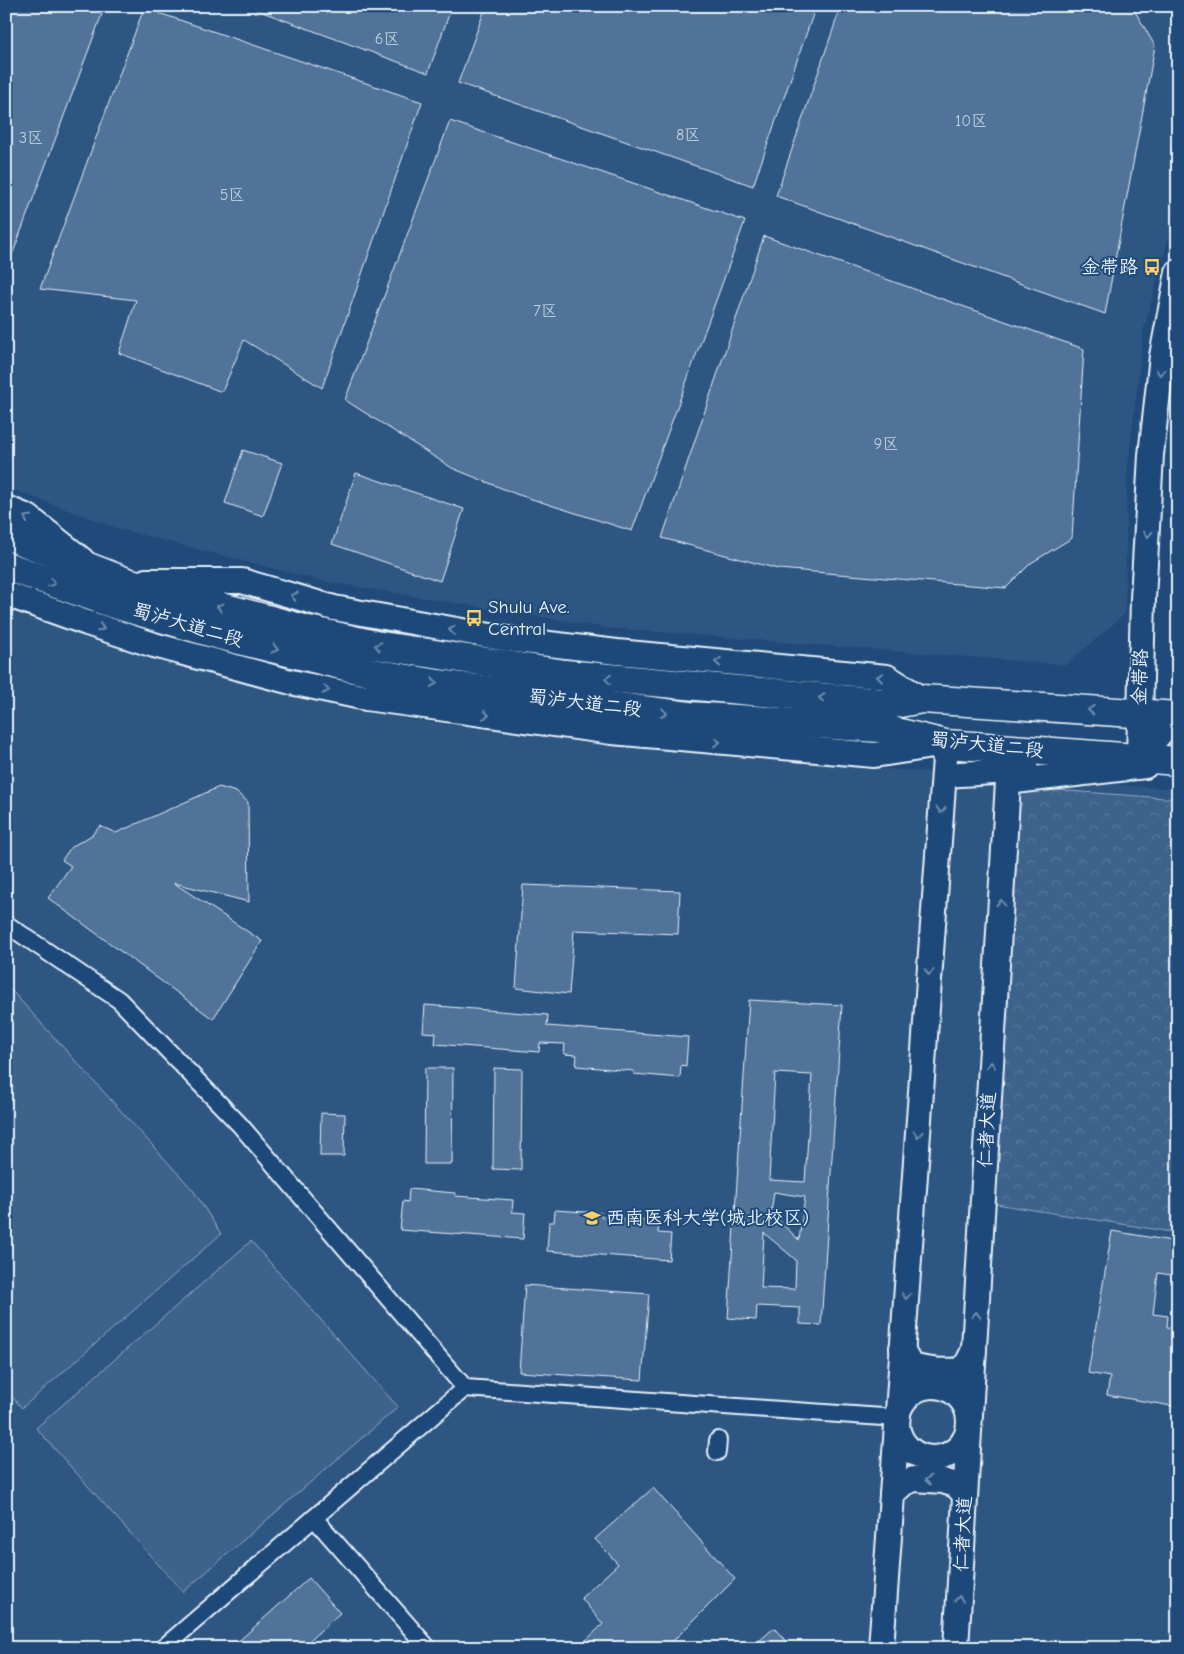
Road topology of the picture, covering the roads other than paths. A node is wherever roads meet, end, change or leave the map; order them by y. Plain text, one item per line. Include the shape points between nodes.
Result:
1 (1178, 272) edge
2 (6, 508) edge
3 (6, 536) edge
4 (6, 566) edge
5 (93, 569) junction
6 (6, 594) edge
7 (962, 701) junction
8 (1139, 713) junction
9 (1178, 715) edge
10 (952, 744) junction
11 (1139, 757) junction
12 (1178, 762) edge
13 (944, 775) junction
14 (6, 924) edge
15 (902, 1348) junction
16 (974, 1350) junction
17 (465, 1388) junction
18 (897, 1418) junction
19 (969, 1428) junction
20 (892, 1494) junction
21 (965, 1495) junction
22 (314, 1518) junction
23 (163, 1648) edge
24 (428, 1648) edge
25 (880, 1648) edge
26 (956, 1648) edge

1 -> 8 street, 金带路 via 1162,356 1152,455
5 -> 2 street via 28,517
3 - 5 highway, 蜀泸大道二段
4 -> 10 highway, 蜀泸大道二段 via 112,603 222,636 373,673 689,716 880,728
7 -> 5 highway, 蜀泸大道二段 via 922,699 894,704 565,674 440,657 308,630 127,582
6 -> 10 street via 154,644 291,682 366,698 612,732 874,755
8 -> 7 highway, 蜀泸大道二段
7 - 10 highway
8 - 9 highway, 蜀泸大道二段
8 - 11 street, 金带路
9 - 11 street, 金带路
10 - 11 highway, 蜀泸大道二段
10 - 13 street
11 - 12 highway, 蜀泸大道二段
12 - 13 street
16 -> 12 street, 仁者大道 via 1008,782
13 -> 15 street
14 - 17 street via 119,1000 240,1124
15 - 16 street via 907,1361 913,1366 949,1372 962,1369
15 - 18 street
16 - 19 street, 仁者大道
17 - 18 street
17 - 22 street
18 - 19 street via 905,1444 928,1458 944,1456 958,1449
18 - 19 street via 903,1401 909,1395 925,1386 943,1386 964,1402
18 - 20 street
19 - 21 street, 仁者大道
21 -> 20 street via 956,1485 914,1479
20 - 25 street
26 -> 21 street, 仁者大道
22 - 23 street
22 - 24 street

